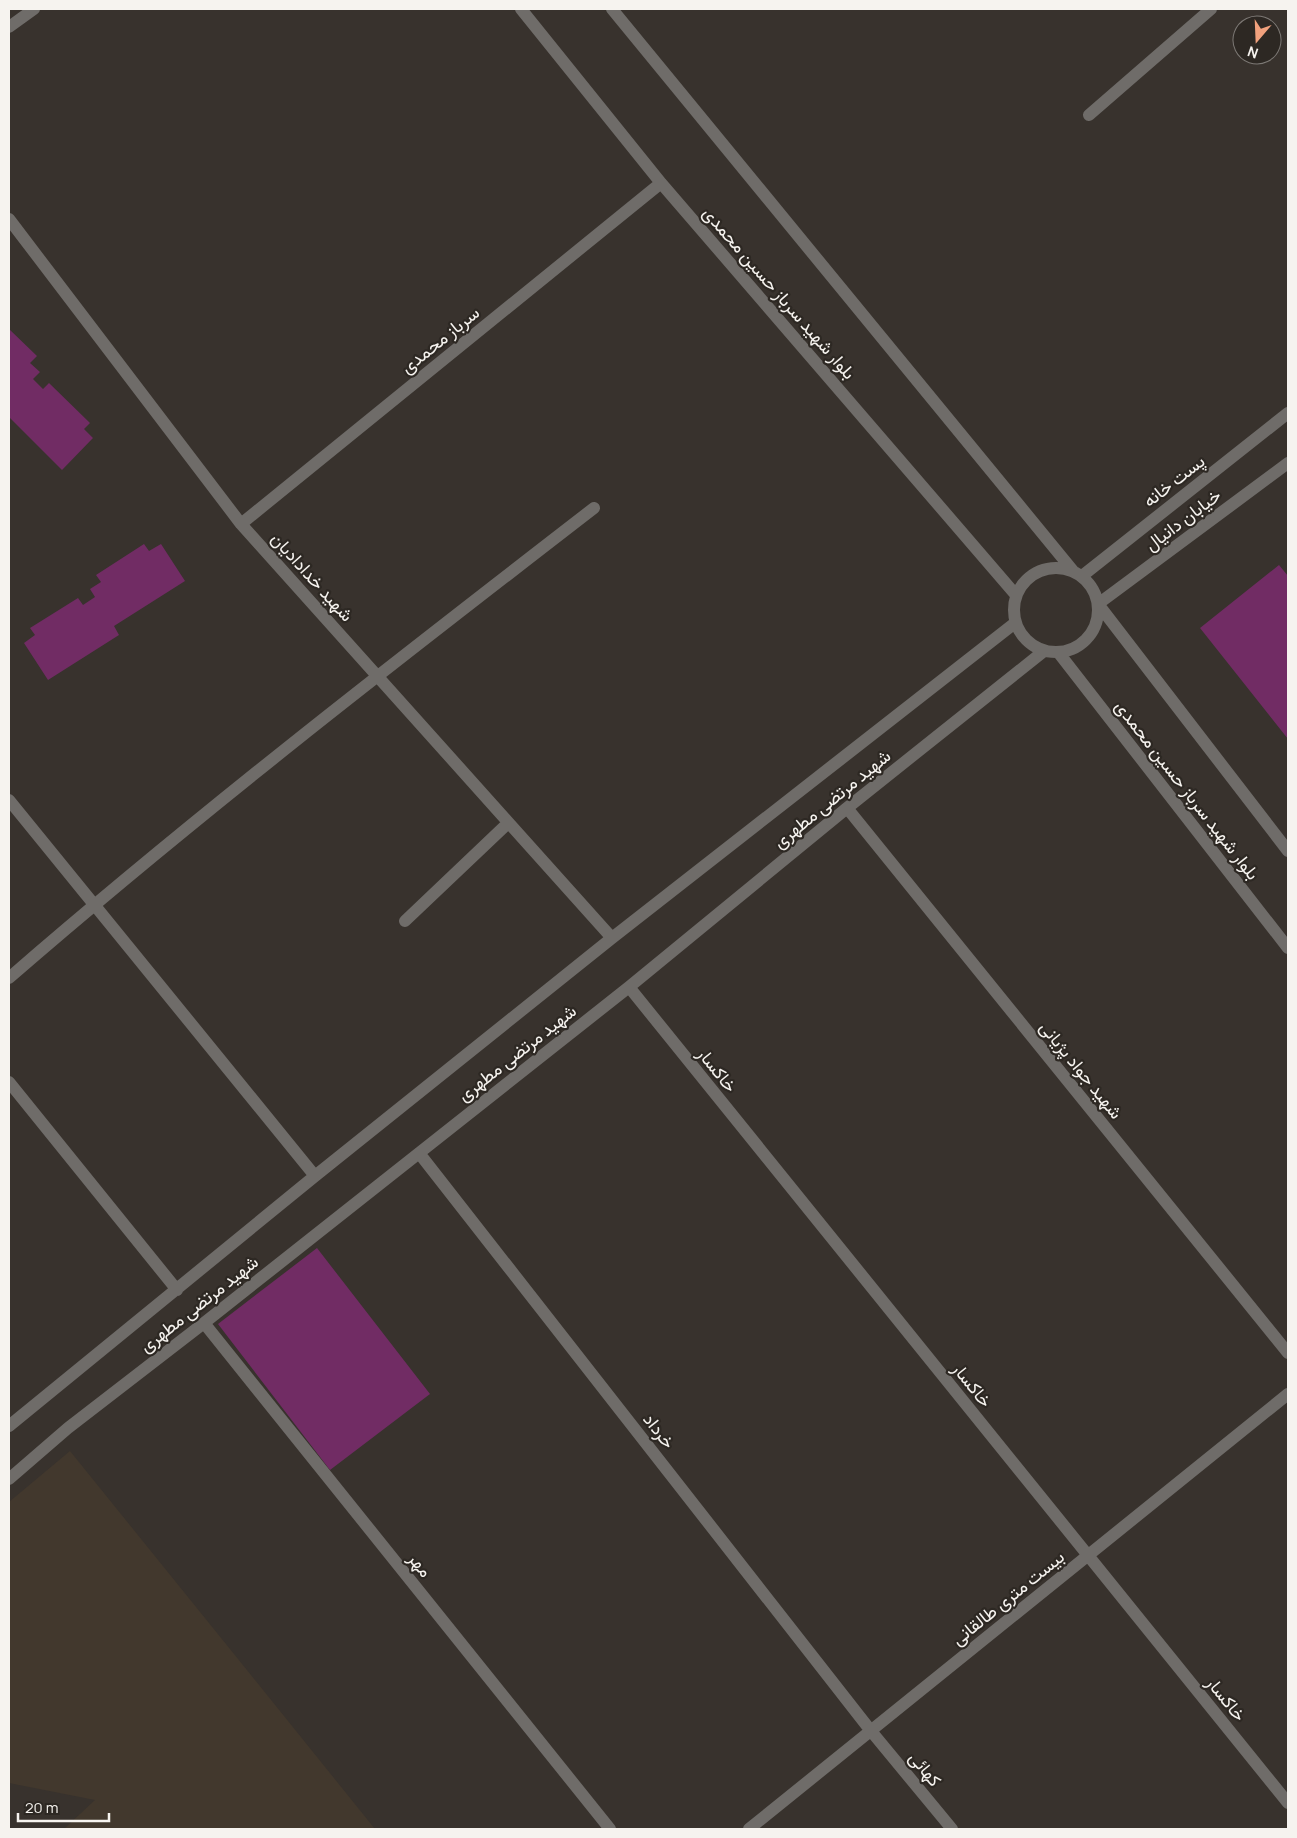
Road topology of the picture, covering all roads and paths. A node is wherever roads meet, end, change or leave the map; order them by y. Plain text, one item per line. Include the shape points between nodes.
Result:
1 (34, 9) edge
2 (521, 9) edge
3 (612, 9) edge
4 (1211, 9) edge
5 (9, 26) edge
6 (1089, 116) dead end
7 (662, 183) junction
8 (9, 219) edge
9 (1288, 413) edge
10 (1286, 469) edge
11 (594, 508) dead end
12 (241, 524) junction
13 (1078, 574) junction
14 (1016, 595) junction
15 (1098, 604) junction
16 (1015, 623) junction
17 (1044, 651) junction
18 (1058, 652) junction
19 (377, 676) junction
20 (9, 800) edge
21 (847, 808) junction
22 (508, 823) junction
23 (1288, 851) edge
24 (93, 905) junction
25 (404, 921) dead end
26 (612, 938) junction
27 (1288, 948) edge
28 (9, 978) edge
29 (629, 987) junction
30 (9, 1082) edge
31 (419, 1153) junction
32 (315, 1176) junction
33 (177, 1290) junction
34 (204, 1323) junction
35 (1288, 1353) edge
36 (1288, 1394) edge
37 (9, 1426) edge
38 (9, 1479) edge
39 (1088, 1556) junction
40 (871, 1730) junction
41 (1288, 1803) edge
42 (610, 1829) edge
43 (749, 1829) edge
44 (952, 1829) edge

1 - 5 street
2 - 7 street, بلوار شهید سرباز حسین محمدی
3 - 13 street
4 - 6 street
7 - 12 street, سرباز محمدی
7 - 14 street, بلوار شهید سرباز حسین محمدی
8 - 12 street, شهید خدادادیان
9 - 13 street, پست خانه
10 - 15 street, خیابان دانیال
11 - 19 street
12 - 19 street, شهید خدادادیان
13 - 14 street via 1060,568 1046,569 1023,583
13 - 15 street via 1093,589
14 - 16 street
15 - 18 street via 1095,625 1084,642
15 - 23 street
16 - 17 street via 1032,645
16 - 26 street, شهید مرتضی مطهری
17 - 18 street
17 - 21 street, شهید مرتضی مطهری
18 - 27 street, بلوار شهید سرباز حسین محمدی
19 - 22 street, شهید خدادادیان
19 - 24 street
20 - 24 street
21 - 29 street, شهید مرتضی مطهری
21 - 35 street, شهید جواد پژیانی
22 - 25 street
22 - 26 street, شهید خدادادیان
24 - 28 street
24 - 32 street
26 - 32 street, شهید مرتضی مطهری
29 - 31 street, شهید مرتضی مطهری
29 - 39 street, خاکسار
30 - 33 street
31 - 34 street, شهید مرتضی مطهری
31 - 40 street, خرداد
32 - 33 street, شهید مرتضی مطهری
33 - 37 street, شهید مرتضی مطهری
34 - 38 street, شهید مرتضی مطهری via 68,1428
34 - 42 street, مهر
36 - 39 street, بیست متری طالقانی
39 - 40 street, بیست متری طالقانی
39 - 41 street, خاکسار
40 - 43 street, بیست متری طالقانی
40 - 44 street, کهائی

